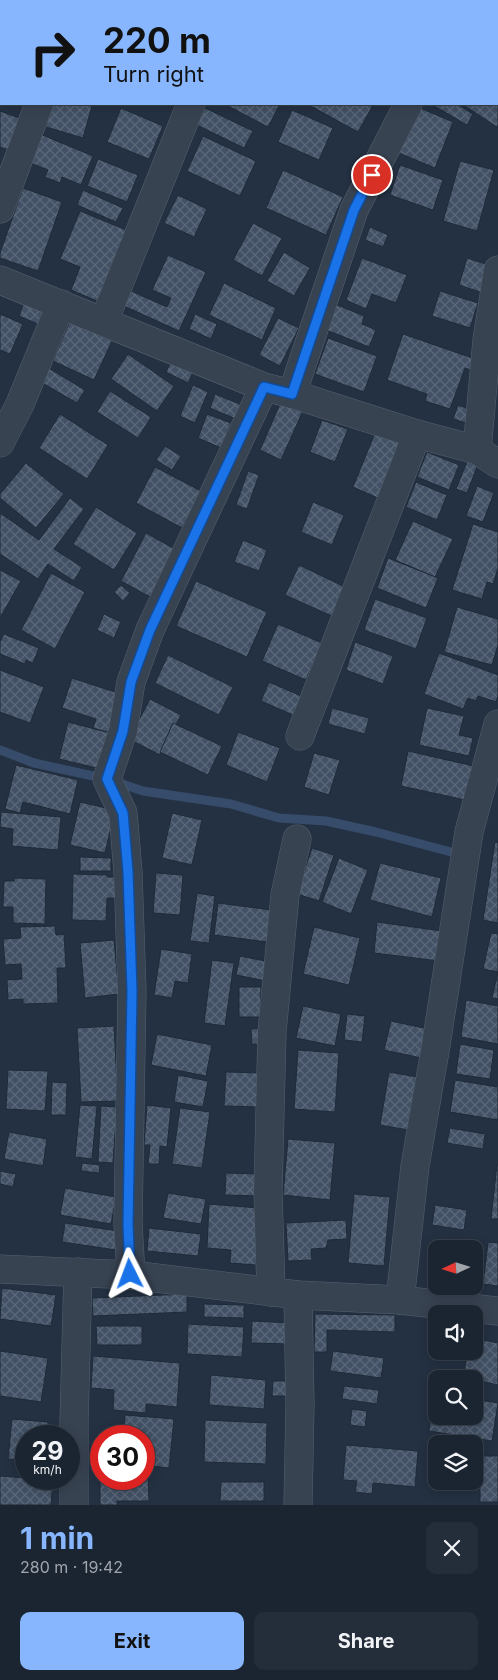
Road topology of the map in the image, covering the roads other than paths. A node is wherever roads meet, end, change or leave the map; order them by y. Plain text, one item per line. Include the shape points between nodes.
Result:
1 (39, 105) edge
2 (191, 105) edge
3 (408, 105) dead end
4 (0, 209) edge
5 (498, 270) edge
6 (0, 280) edge
7 (61, 304) junction
8 (104, 322) junction
9 (264, 387) junction
10 (292, 394) junction
11 (417, 434) junction
12 (0, 443) edge
13 (488, 457) edge
14 (498, 724) edge
15 (300, 736) dead end
16 (297, 839) dead end
17 (0, 1269) edge
18 (78, 1272) junction
19 (130, 1274) junction
20 (270, 1292) junction
21 (298, 1295) junction
22 (400, 1300) junction
23 (498, 1311) edge
24 (74, 1505) edge
25 (298, 1505) edge

1 - 4 street
2 - 8 street
3 - 10 street via 354,210
5 - 13 street via 487,340
6 - 7 street
7 - 8 street
7 - 12 street via 20,404
8 - 9 street
9 - 10 street
9 - 19 street via 150,630 131,682 123,731 107,779 123,813 128,872 132,991
10 - 11 street
11 - 13 street
11 - 15 street
14 - 22 street via 469,832 415,1166
16 - 20 street via 285,895 272,1032 268,1191
17 - 18 street
18 - 19 street
18 - 24 street
19 - 20 street
20 - 21 street
21 - 22 street
21 - 25 street
22 - 23 street

